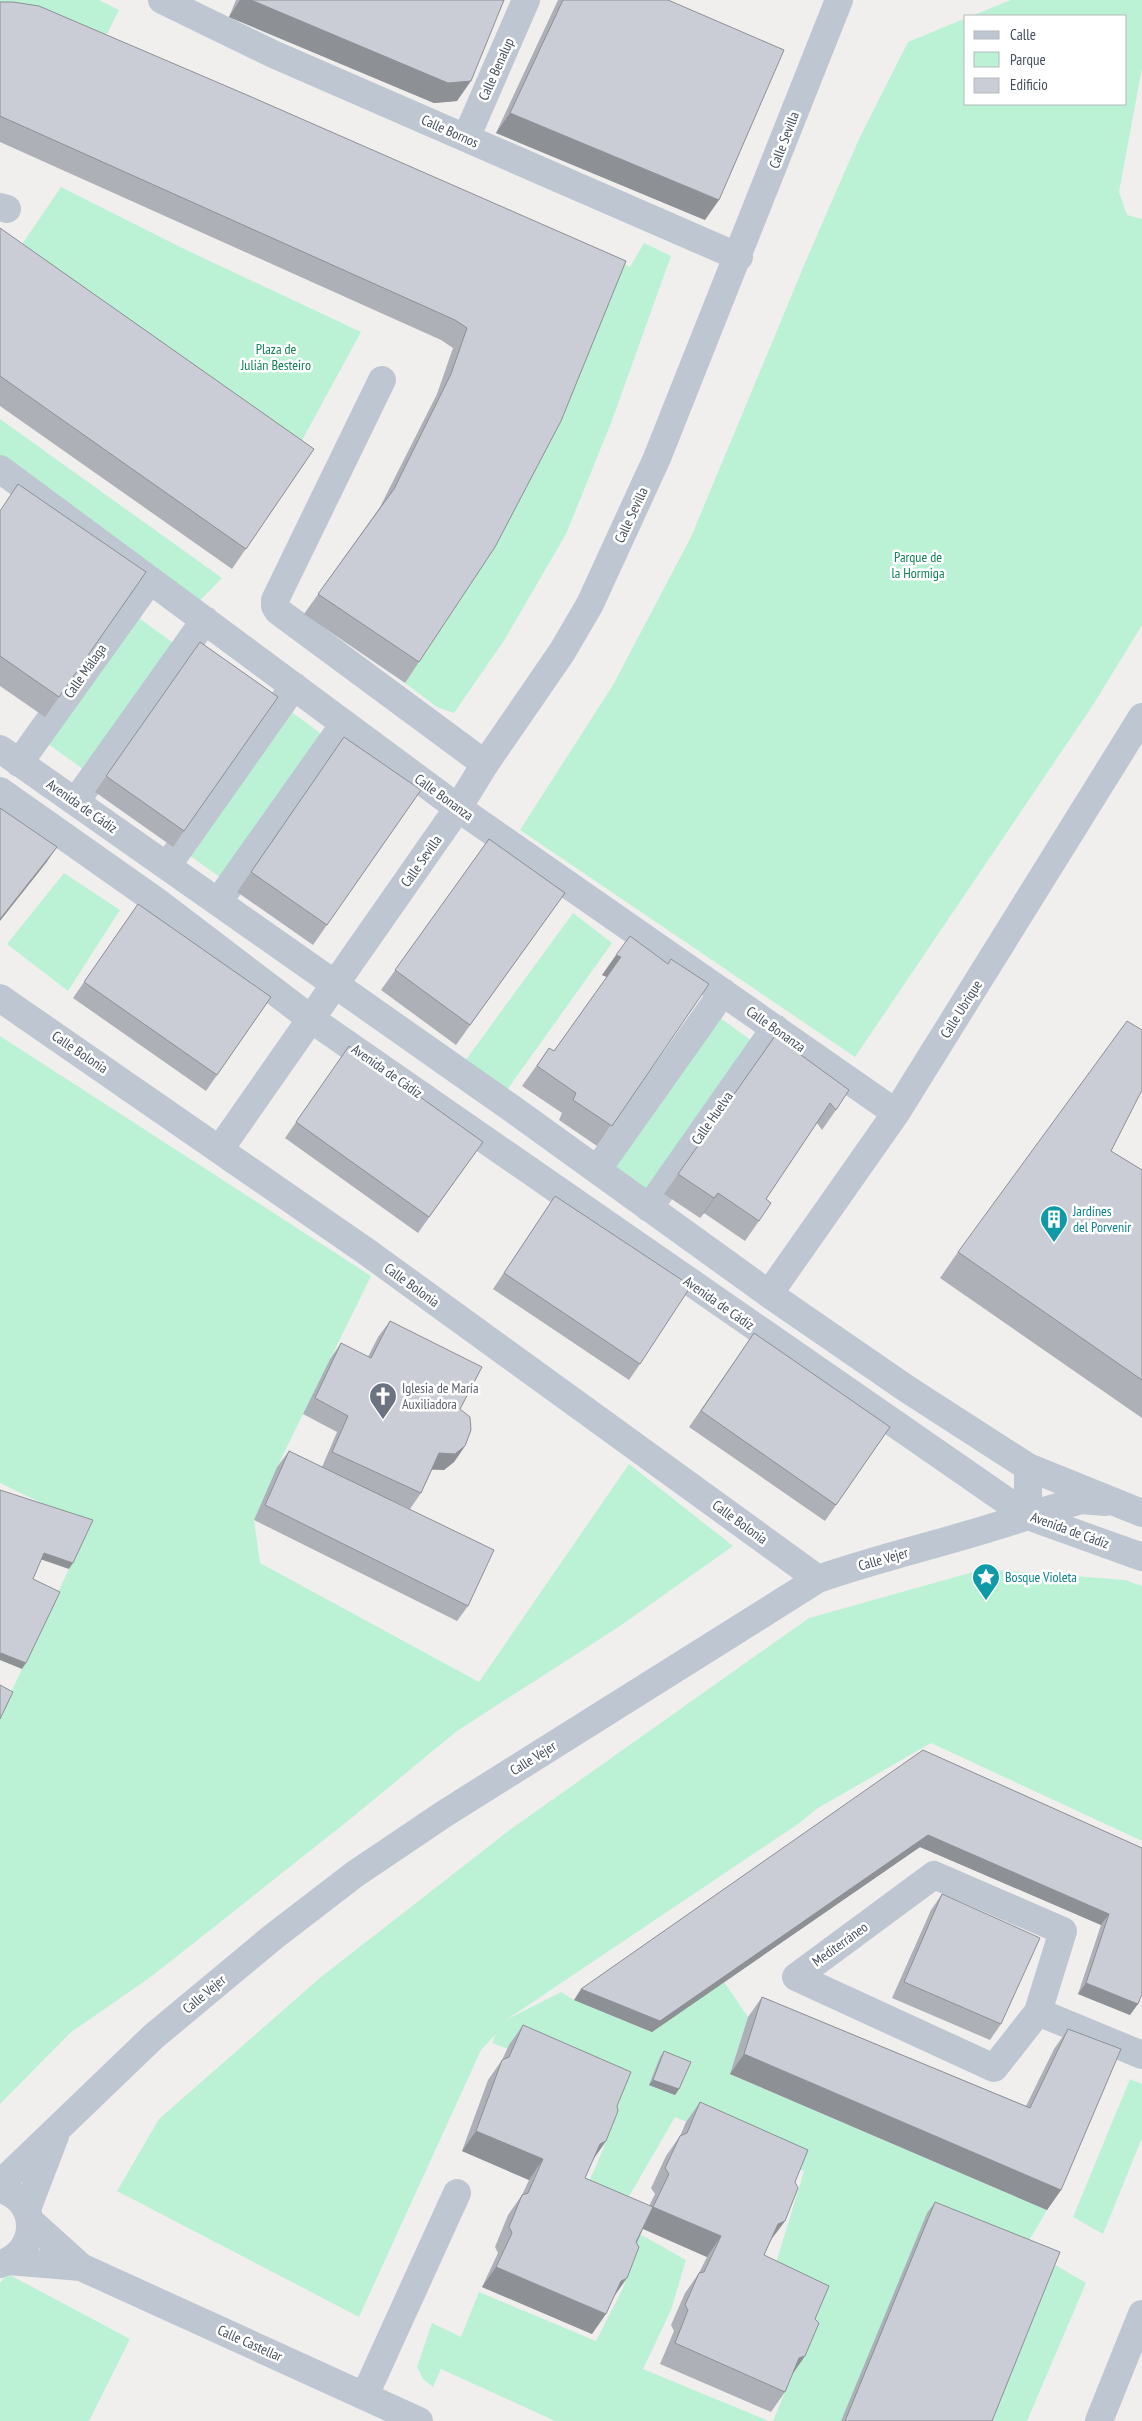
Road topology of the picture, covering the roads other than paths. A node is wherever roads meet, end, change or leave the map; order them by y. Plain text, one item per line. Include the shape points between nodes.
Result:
1 (162, 0) edge
2 (209, 0) edge
3 (526, 0) edge
4 (839, 0) edge
5 (235, 36) junction
6 (466, 138) junction
7 (739, 257) junction
8 (382, 380) dead end
9 (1, 471) edge
10 (150, 580) junction
11 (205, 620) junction
12 (294, 686) junction
13 (1142, 717) edge
14 (344, 724) junction
15 (10, 756) edge
16 (485, 764) junction
17 (0, 791) edge
18 (76, 802) junction
19 (458, 808) junction
20 (167, 866) junction
21 (218, 902) junction
22 (336, 984) junction
23 (723, 992) junction
24 (0, 998) edge
25 (311, 1019) junction
26 (775, 1028) junction
27 (896, 1113) junction
28 (220, 1149) junction
29 (597, 1170) junction
30 (649, 1208) junction
31 (769, 1294) junction
32 (1028, 1467) junction
33 (1132, 1508) edge
34 (1028, 1516) junction
35 (1142, 1557) edge
36 (818, 1579) junction
37 (1038, 2012) junction
38 (1142, 2055) edge
39 (58, 2130) junction
40 (0, 2184) edge
41 (0, 2189) edge
42 (457, 2192) dead end
43 (28, 2215) junction
44 (4, 2262) edge
45 (81, 2267) junction
46 (1142, 2314) edge
47 (365, 2395) junction
48 (420, 2421) edge
49 (1099, 2421) edge

1 - 5 street, Calle Bornos
2 - 5 street
3 - 6 street, Calle Benalup
4 - 7 street, Calle Sevilla
5 - 6 street, Calle Bornos
6 - 7 street, Calle Bornos
7 - 16 street, Calle Sevilla via 657,458 590,604 562,652
8 - 16 street via 275,600 275,606
9 - 10 street, Calle Bonanza
10 - 11 street, Calle Bonanza
10 - 15 street, Calle Málaga
11 - 12 street, Calle Bonanza
11 - 18 street
12 - 14 street, Calle Bonanza
12 - 20 street
13 - 27 street, Calle Ubrique
14 - 19 street, Calle Bonanza
14 - 21 street
15 - 18 street, Avenida de Cádiz
16 - 19 street, Calle Sevilla
17 - 25 street, Avenida de Cádiz via 156,901
18 - 20 street, Avenida de Cádiz
19 - 22 street, Calle Sevilla
19 - 23 street, Calle Bonanza
20 - 21 street, Avenida de Cádiz
21 - 22 street, Avenida de Cádiz
22 - 25 street
22 - 29 street, Avenida de Cádiz
23 - 26 street, Calle Bonanza
23 - 29 street
24 - 28 street, Calle Bolonia
25 - 28 street
25 - 34 street, Avenida de Cádiz
26 - 27 street, Calle Bonanza
26 - 30 street, Calle Huelva
27 - 31 street, Calle Ubrique
28 - 36 street, Calle Bolonia
29 - 30 street, Avenida de Cádiz
30 - 31 street, Avenida de Cádiz
31 - 32 street, Avenida de Cádiz
32 - 33 street, Avenida de Cádiz
32 - 34 street
33 - 34 street, Calle Vejer via 1081,1500
34 - 35 street, Avenida de Cádiz
34 - 36 street, Calle Vejer via 970,1536 874,1559
36 - 39 street, Calle Vejer via 444,1814 355,1874 154,2036
37 - 37 street, Mediterráneo via 1064,1931 934,1875 796,1977 994,2068
37 - 38 street
39 - 40 street, Calle Vejer
39 - 43 street, Calle Vejer
41 - 43 street, Calle Castellar via 20,2199
42 - 47 street
43 - 44 street, Calle Vejer via 30,2233 25,2245 18,2255
43 - 45 street, Calle Castellar
44 - 45 street, Calle Castellar
45 - 47 street, Calle Castellar
46 - 49 street
47 - 48 street, Calle Castellar

